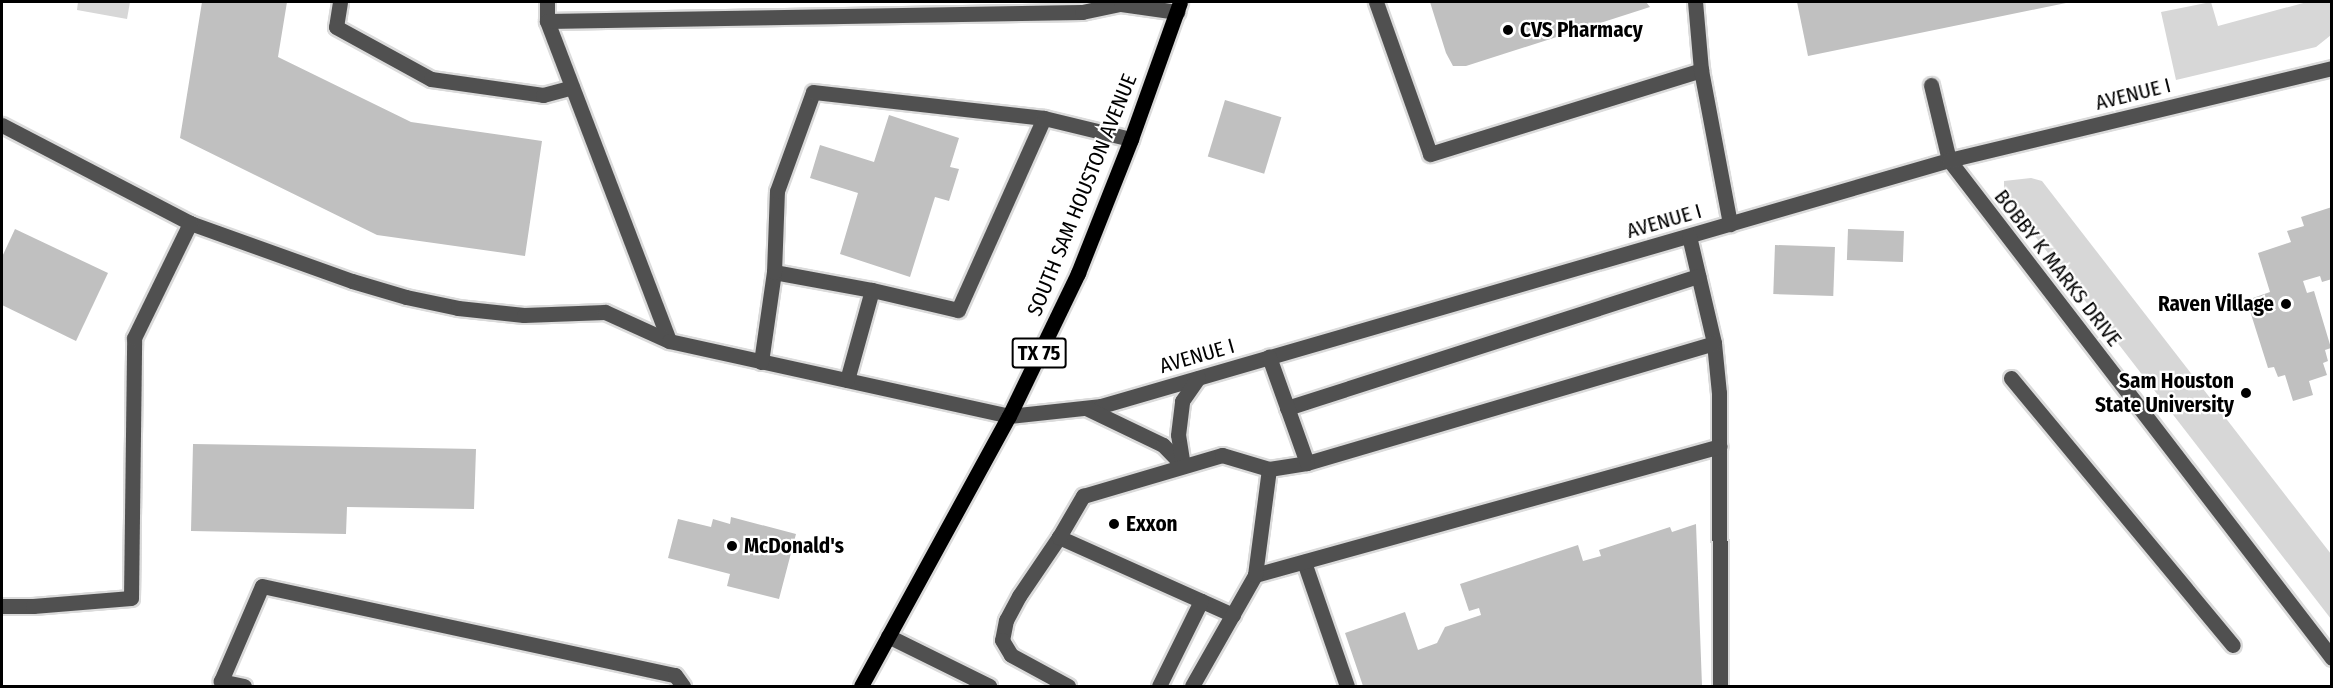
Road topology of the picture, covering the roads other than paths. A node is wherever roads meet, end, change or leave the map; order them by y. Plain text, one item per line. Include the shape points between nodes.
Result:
1 (340, 2) edge
2 (547, 2) edge
3 (1376, 2) edge
4 (1695, 2) edge
5 (1179, 7) edge
6 (547, 21) junction
7 (2331, 68) edge
8 (1701, 70) junction
9 (1931, 85) dead end
10 (572, 87) junction
11 (1044, 118) junction
12 (2, 125) edge
13 (1131, 139) junction
14 (1949, 160) junction
15 (190, 223) junction
16 (1730, 224) junction
17 (1689, 236) junction
18 (774, 272) junction
19 (1698, 276) junction
20 (872, 290) junction
21 (669, 341) junction
22 (1714, 343) junction
23 (1269, 357) junction
24 (761, 362) junction
25 (1198, 378) junction
26 (2011, 378) dead end
27 (847, 380) junction
28 (1085, 408) junction
29 (1287, 408) junction
30 (1009, 416) junction
31 (1719, 446) junction
32 (1307, 463) junction
33 (1183, 466) junction
34 (1269, 469) junction
35 (1059, 537) junction
36 (1304, 562) junction
37 (1255, 575) junction
38 (1202, 601) junction
39 (2, 606) edge
40 (1233, 615) junction
41 (888, 636) junction
42 (2233, 645) dead end
43 (2331, 658) edge
44 (244, 687) edge
45 (683, 687) edge
46 (861, 687) edge
47 (989, 687) edge
48 (1068, 687) edge
49 (1159, 687) edge
50 (1192, 687) edge
51 (1347, 687) edge
52 (1720, 687) edge

1 - 10 street via 336,27 431,79 543,95
2 - 6 street
3 - 8 street via 1430,154
4 - 8 street
5 - 6 street via 1121,4 1082,12
5 - 13 main road, SOUTH SAM HOUSTON AVENUE / TX 75
6 - 10 street
7 - 14 street, AVENUE I
8 - 16 street
9 - 14 street
10 - 21 street
11 - 13 street
11 - 18 street via 813,92 777,191
11 - 20 street via 958,310
12 - 15 street, AVENUE I
13 - 30 main road, SOUTH SAM HOUSTON AVENUE / TX 75 via 1078,273
14 - 16 street, AVENUE I
14 - 43 street, BOBBY K MARKS DRIVE
15 - 21 street, AVENUE I via 406,297 458,308 524,315 605,312
15 - 39 street via 134,338 131,598
16 - 17 street, AVENUE I
17 - 19 street
17 - 23 street, AVENUE I
18 - 20 street
18 - 24 street
19 - 22 street
19 - 29 street
20 - 27 street
21 - 24 street, AVENUE I
22 - 31 street
22 - 32 street
23 - 25 street, AVENUE I
23 - 29 street
24 - 27 street, AVENUE I
25 - 28 street, AVENUE I
25 - 33 street via 1182,401 1178,435
26 - 42 street
27 - 30 street, AVENUE I
28 - 30 street, AVENUE I
28 - 33 street via 1163,445
29 - 32 street
30 - 41 main road, SOUTH SAM HOUSTON AVENUE / TX 75
31 - 36 street
31 - 52 street
32 - 34 street
33 - 34 street via 1222,455
33 - 35 street via 1083,496
34 - 37 street
35 - 38 street
35 - 48 street via 1019,596 1006,621 1002,640 1011,655
36 - 37 street
36 - 51 street
37 - 40 street
38 - 40 street
38 - 49 street
40 - 50 street
41 - 46 main road, SOUTH SAM HOUSTON AVENUE / TX 75
41 - 47 street
44 - 45 street via 221,681 262,586 675,675

